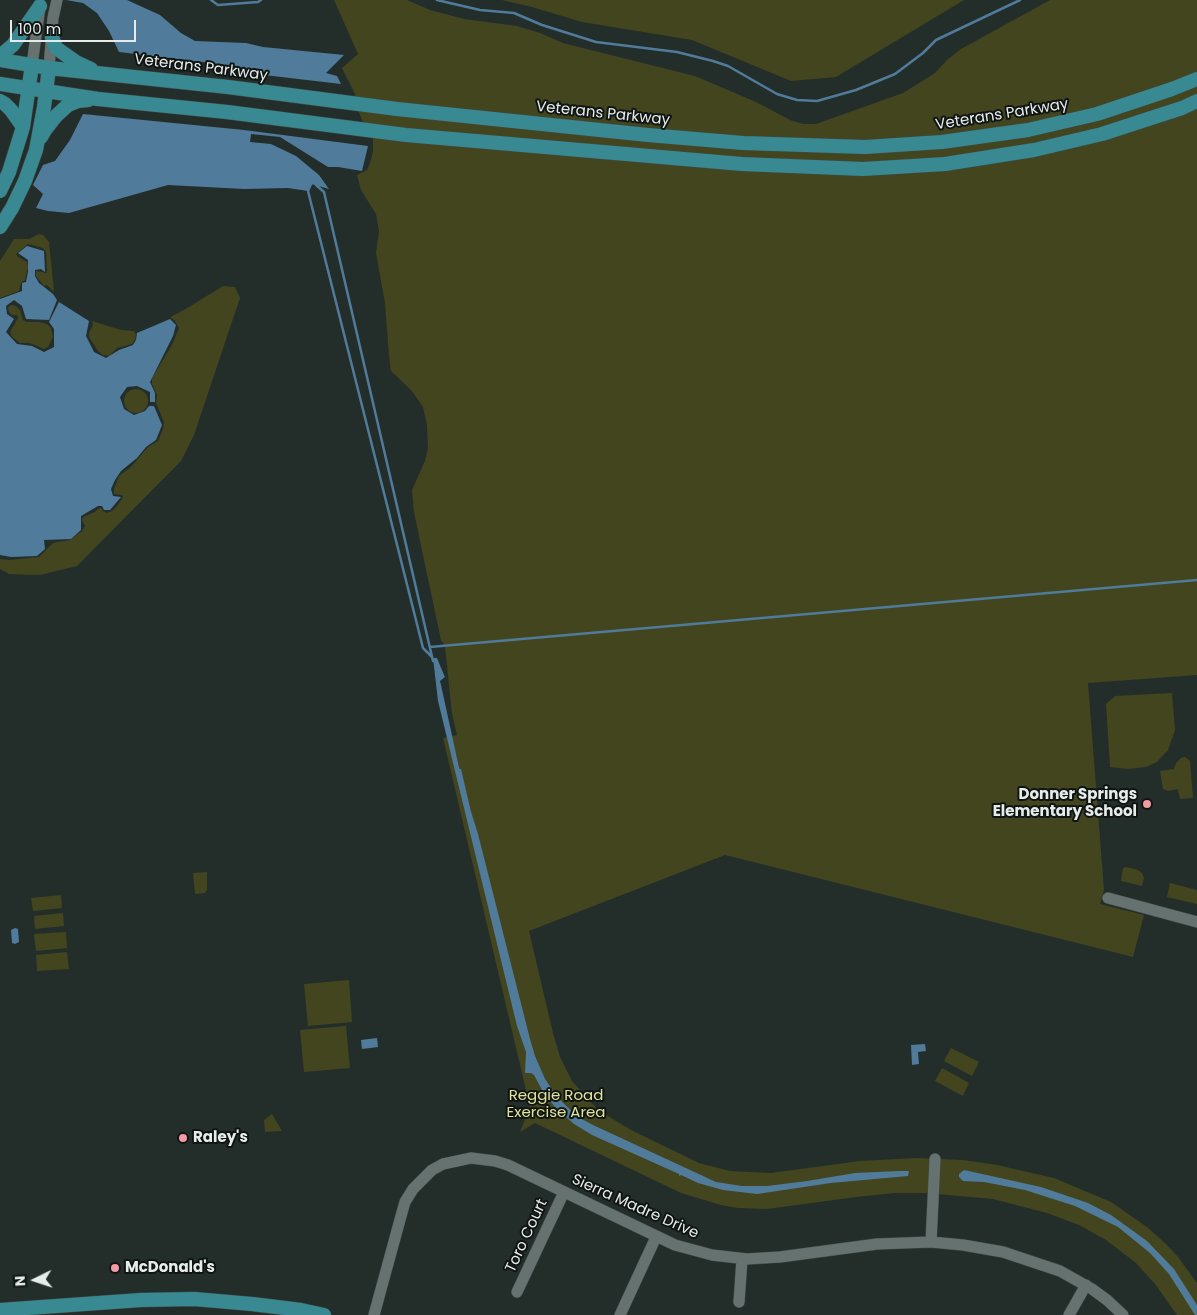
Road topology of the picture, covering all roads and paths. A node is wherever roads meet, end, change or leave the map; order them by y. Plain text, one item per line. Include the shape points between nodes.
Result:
1 (57, 0) edge
2 (41, 3) edge
3 (52, 37) junction
4 (0, 58) edge
5 (32, 65) junction
6 (49, 68) junction
7 (98, 73) junction
8 (1197, 79) edge
9 (0, 84) edge
10 (28, 88) junction
11 (46, 91) junction
12 (98, 99) junction
13 (0, 101) edge
14 (1197, 101) edge
15 (23, 127) junction
16 (36, 150) junction
17 (1, 190) edge
18 (0, 227) edge
19 (1108, 898) dead end
20 (1197, 922) edge
21 (935, 1159) dead end
22 (564, 1192) junction
23 (656, 1236) junction
24 (931, 1242) junction
25 (742, 1259) junction
26 (1086, 1285) junction
27 (517, 1292) dead end
28 (739, 1302) dead end
29 (0, 1310) edge
30 (324, 1315) edge
31 (374, 1315) edge
32 (620, 1315) edge
33 (1069, 1315) edge
34 (1123, 1315) edge

1 - 3 street
2 - 4 main road
2 - 5 street
3 - 6 street
3 - 7 main road via 56,48
4 - 5 main road, Veterans Parkway
5 - 6 main road, Veterans Parkway
5 - 10 main road
6 - 7 main road, Veterans Parkway
6 - 11 main road
7 - 8 main road, Veterans Parkway via 397,109 734,143 865,147 942,142 1028,130 1097,114
9 - 10 main road
10 - 11 main road
10 - 15 main road
11 - 12 main road
11 - 16 main road
12 - 14 main road via 406,135 742,164 864,169 945,164 1034,150 1102,134
12 - 16 main road via 68,105 44,130
13 - 15 main road
15 - 17 main road
16 - 18 main road via 22,187
19 - 20 street
21 - 24 street
22 - 23 street, Sierra Madre Drive
22 - 27 street, Toro Court
22 - 31 street, Sierra Madre Drive via 508,1166 483,1159 458,1160 432,1170 405,1202
23 - 25 street, Sierra Madre Drive via 693,1251
23 - 32 street
24 - 25 street, Sierra Madre Drive via 877,1244
24 - 26 street, Sierra Madre Drive via 977,1247 1024,1258
25 - 28 street
26 - 33 street
26 - 34 street, Sierra Madre Drive
29 - 30 main road via 194,1299

